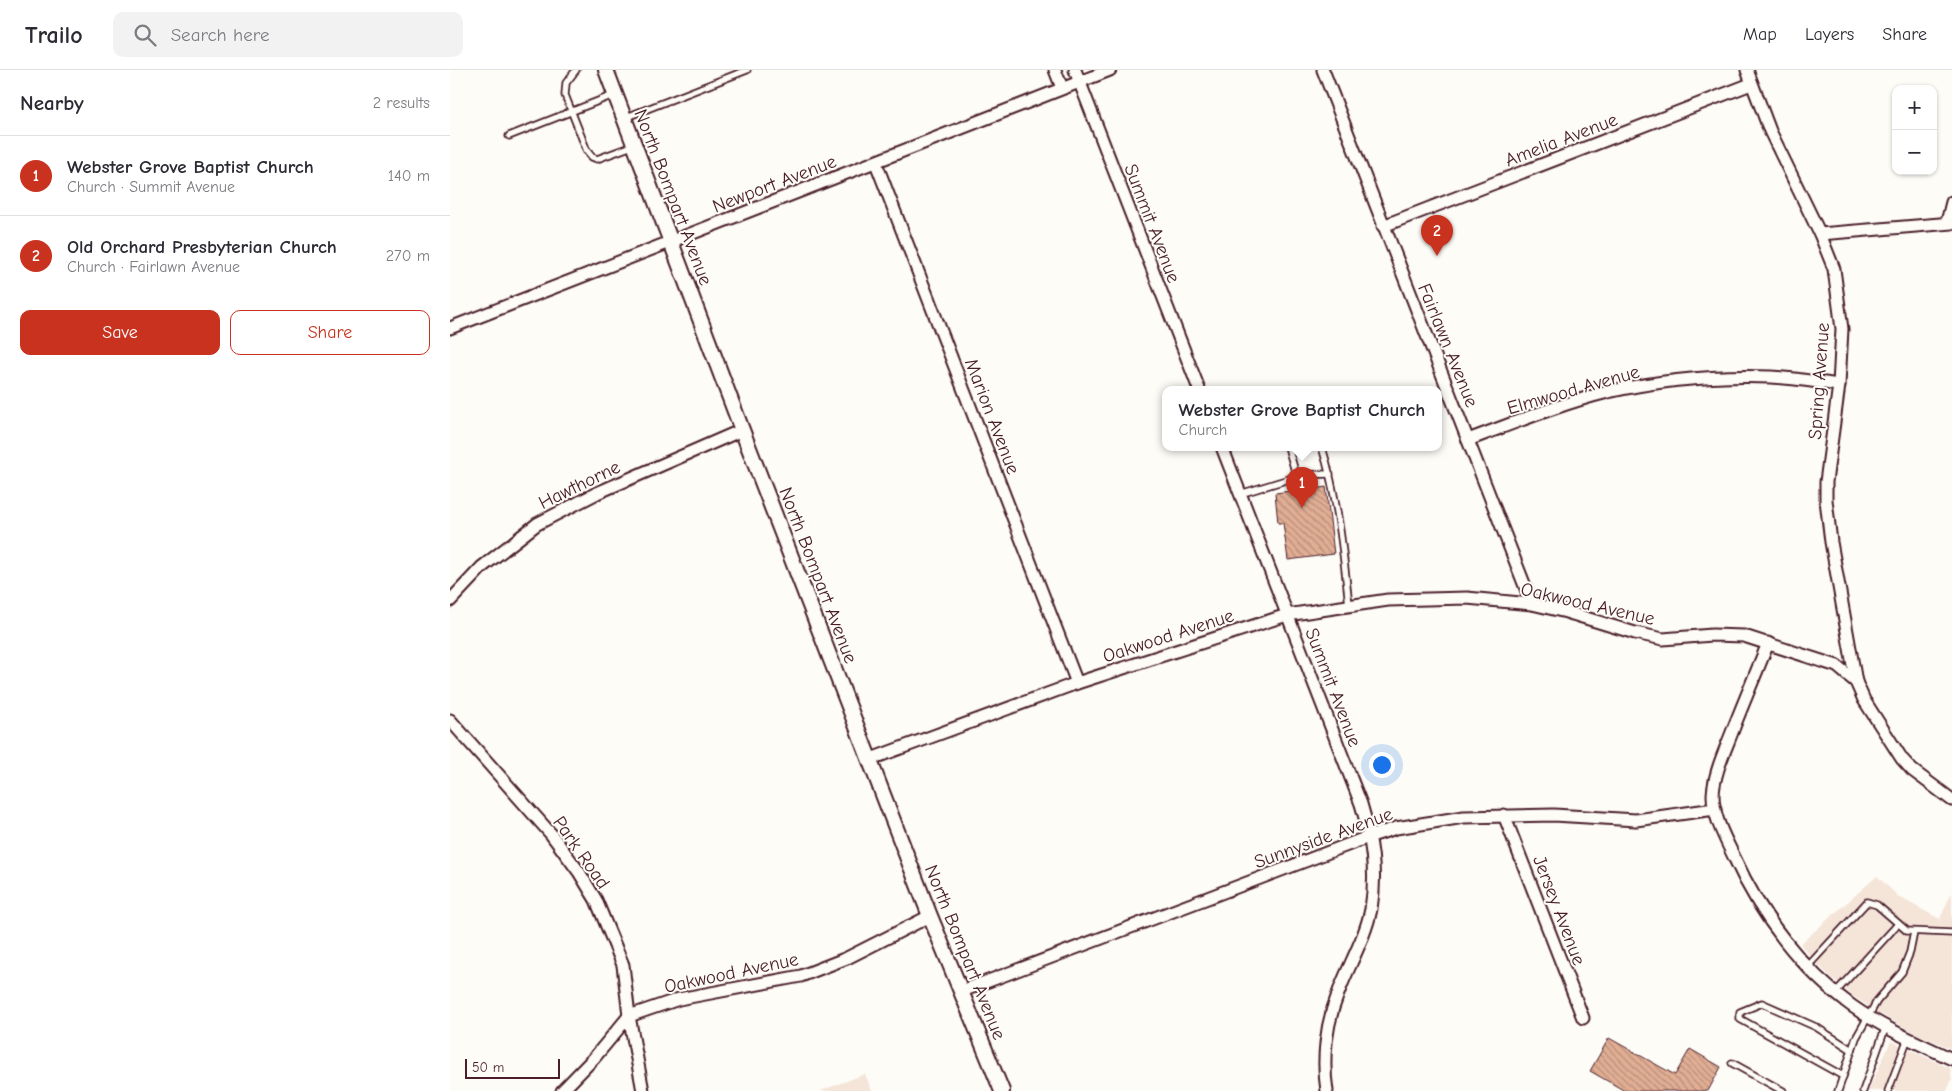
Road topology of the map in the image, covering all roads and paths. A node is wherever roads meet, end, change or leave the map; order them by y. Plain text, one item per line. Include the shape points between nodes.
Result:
1 (576, 70) edge
2 (606, 70) edge
3 (747, 70) edge
4 (1055, 70) edge
5 (1075, 70) edge
6 (1110, 70) edge
7 (1323, 70) edge
8 (1746, 70) edge
9 (1079, 82) junction
10 (1751, 84) junction
11 (1062, 88) junction
12 (616, 94) junction
13 (571, 112) junction
14 (624, 118) junction
15 (509, 136) dead end
16 (635, 146) junction
17 (876, 163) junction
18 (1952, 202) edge
19 (1949, 223) edge
20 (1384, 226) junction
21 (1820, 234) junction
22 (671, 240) junction
23 (450, 328) edge
24 (1839, 385) junction
25 (1198, 386) edge
26 (742, 430) junction
27 (1468, 440) junction
28 (1224, 451) edge
29 (1289, 451) edge
30 (1323, 451) edge
31 (1330, 474) junction
32 (1296, 475) junction
33 (1240, 494) junction
34 (450, 601) edge
35 (1532, 604) junction
36 (1349, 605) junction
37 (1288, 615) junction
38 (1768, 643) junction
39 (1856, 682) junction
40 (1077, 683) junction
41 (450, 720) edge
42 (871, 759) junction
43 (1952, 800) edge
44 (1715, 809) junction
45 (1504, 815) junction
46 (1370, 836) junction
47 (930, 916) junction
48 (1898, 924) junction
49 (1914, 932) junction
50 (1952, 933) edge
51 (1808, 966) junction
52 (962, 991) junction
53 (1835, 993) junction
54 (1867, 1015) junction
55 (630, 1016) junction
56 (1582, 1018) dead end
57 (1886, 1026) junction
58 (1908, 1038) junction
59 (1852, 1050) junction
60 (1952, 1059) edge
61 (1732, 1063) dead end
62 (1843, 1076) junction
63 (562, 1091) edge
64 (643, 1091) edge
65 (1002, 1091) edge
66 (1328, 1091) edge
67 (1782, 1091) edge
68 (1838, 1091) edge
69 (1864, 1091) edge
70 (1888, 1091) edge

1 - 13 lane via 566,83 565,95
2 - 12 street, North Bompart Avenue
3 - 14 lane
4 - 11 street
5 - 9 street, Summit Avenue
6 - 9 street, Newport Avenue
7 - 20 street, Fairlawn Avenue
8 - 10 street, Spring Avenue
9 - 11 street, Newport Avenue
9 - 25 street, Summit Avenue
10 - 20 street, Amelia Avenue
10 - 21 street, Spring Avenue via 1770,132
11 - 17 street, Newport Avenue
12 - 13 lane
12 - 14 street, North Bompart Avenue
13 - 15 lane
13 - 16 lane via 587,151 597,159
14 - 16 street, North Bompart Avenue
16 - 22 street, North Bompart Avenue
17 - 22 street, Newport Avenue
17 - 40 street, Marion Avenue
18 - 19 street
19 - 21 street
20 - 27 street, Fairlawn Avenue
21 - 24 street, Spring Avenue via 1834,269 1842,328
22 - 23 street, Newport Avenue
22 - 26 street, North Bompart Avenue
24 - 27 street, Elmwood Avenue via 1772,377 1689,379 1650,384 1562,406
24 - 39 street, Spring Avenue via 1826,500
26 - 34 street, Hawthorne via 597,493 537,524 482,567
26 - 42 street, North Bompart Avenue
27 - 35 street, Fairlawn Avenue
28 - 33 street, Summit Avenue
29 - 32 lane
30 - 31 lane
31 - 32 lane
31 - 36 lane via 1341,530
32 - 33 lane
33 - 37 street, Summit Avenue
35 - 36 street, Oakwood Avenue via 1423,598
35 - 38 street, Oakwood Avenue via 1663,639 1727,635
36 - 37 street, Oakwood Avenue
37 - 40 street, Oakwood Avenue
37 - 46 street, Summit Avenue via 1361,804
38 - 39 street, Oakwood Avenue via 1837,666
38 - 44 street via 1714,781
39 - 43 street, Oakwood Avenue via 1902,759
40 - 42 street, Oakwood Avenue
41 - 55 street, Park Road via 551,834 579,872 596,900 623,966
42 - 47 street, North Bompart Avenue
44 - 45 street, Sunnyside Avenue via 1636,820
44 - 51 street via 1724,836 1750,888 1777,930
45 - 46 street, Sunnyside Avenue via 1428,822
45 - 56 street, Jersey Avenue
46 - 52 street, Sunnyside Avenue
46 - 66 street, Summit Avenue via 1374,881 1370,910 1332,1015 1326,1045
47 - 52 street, North Bompart Avenue
47 - 55 street, Oakwood Avenue via 847,958 801,976 679,999
48 - 49 lane
48 - 51 lane via 1877,905 1867,902
48 - 53 lane
49 - 50 lane
49 - 54 lane via 1902,972
51 - 53 street
52 - 65 street, North Bompart Avenue
53 - 54 street
54 - 57 street
54 - 59 lane
55 - 63 street
55 - 64 street, Park Road
57 - 58 street
57 - 69 lane
58 - 60 street
58 - 70 lane
59 - 62 lane
59 - 62 lane via 1816,1027 1762,1003 1740,1012 1740,1019
61 - 67 lane
62 - 68 lane

